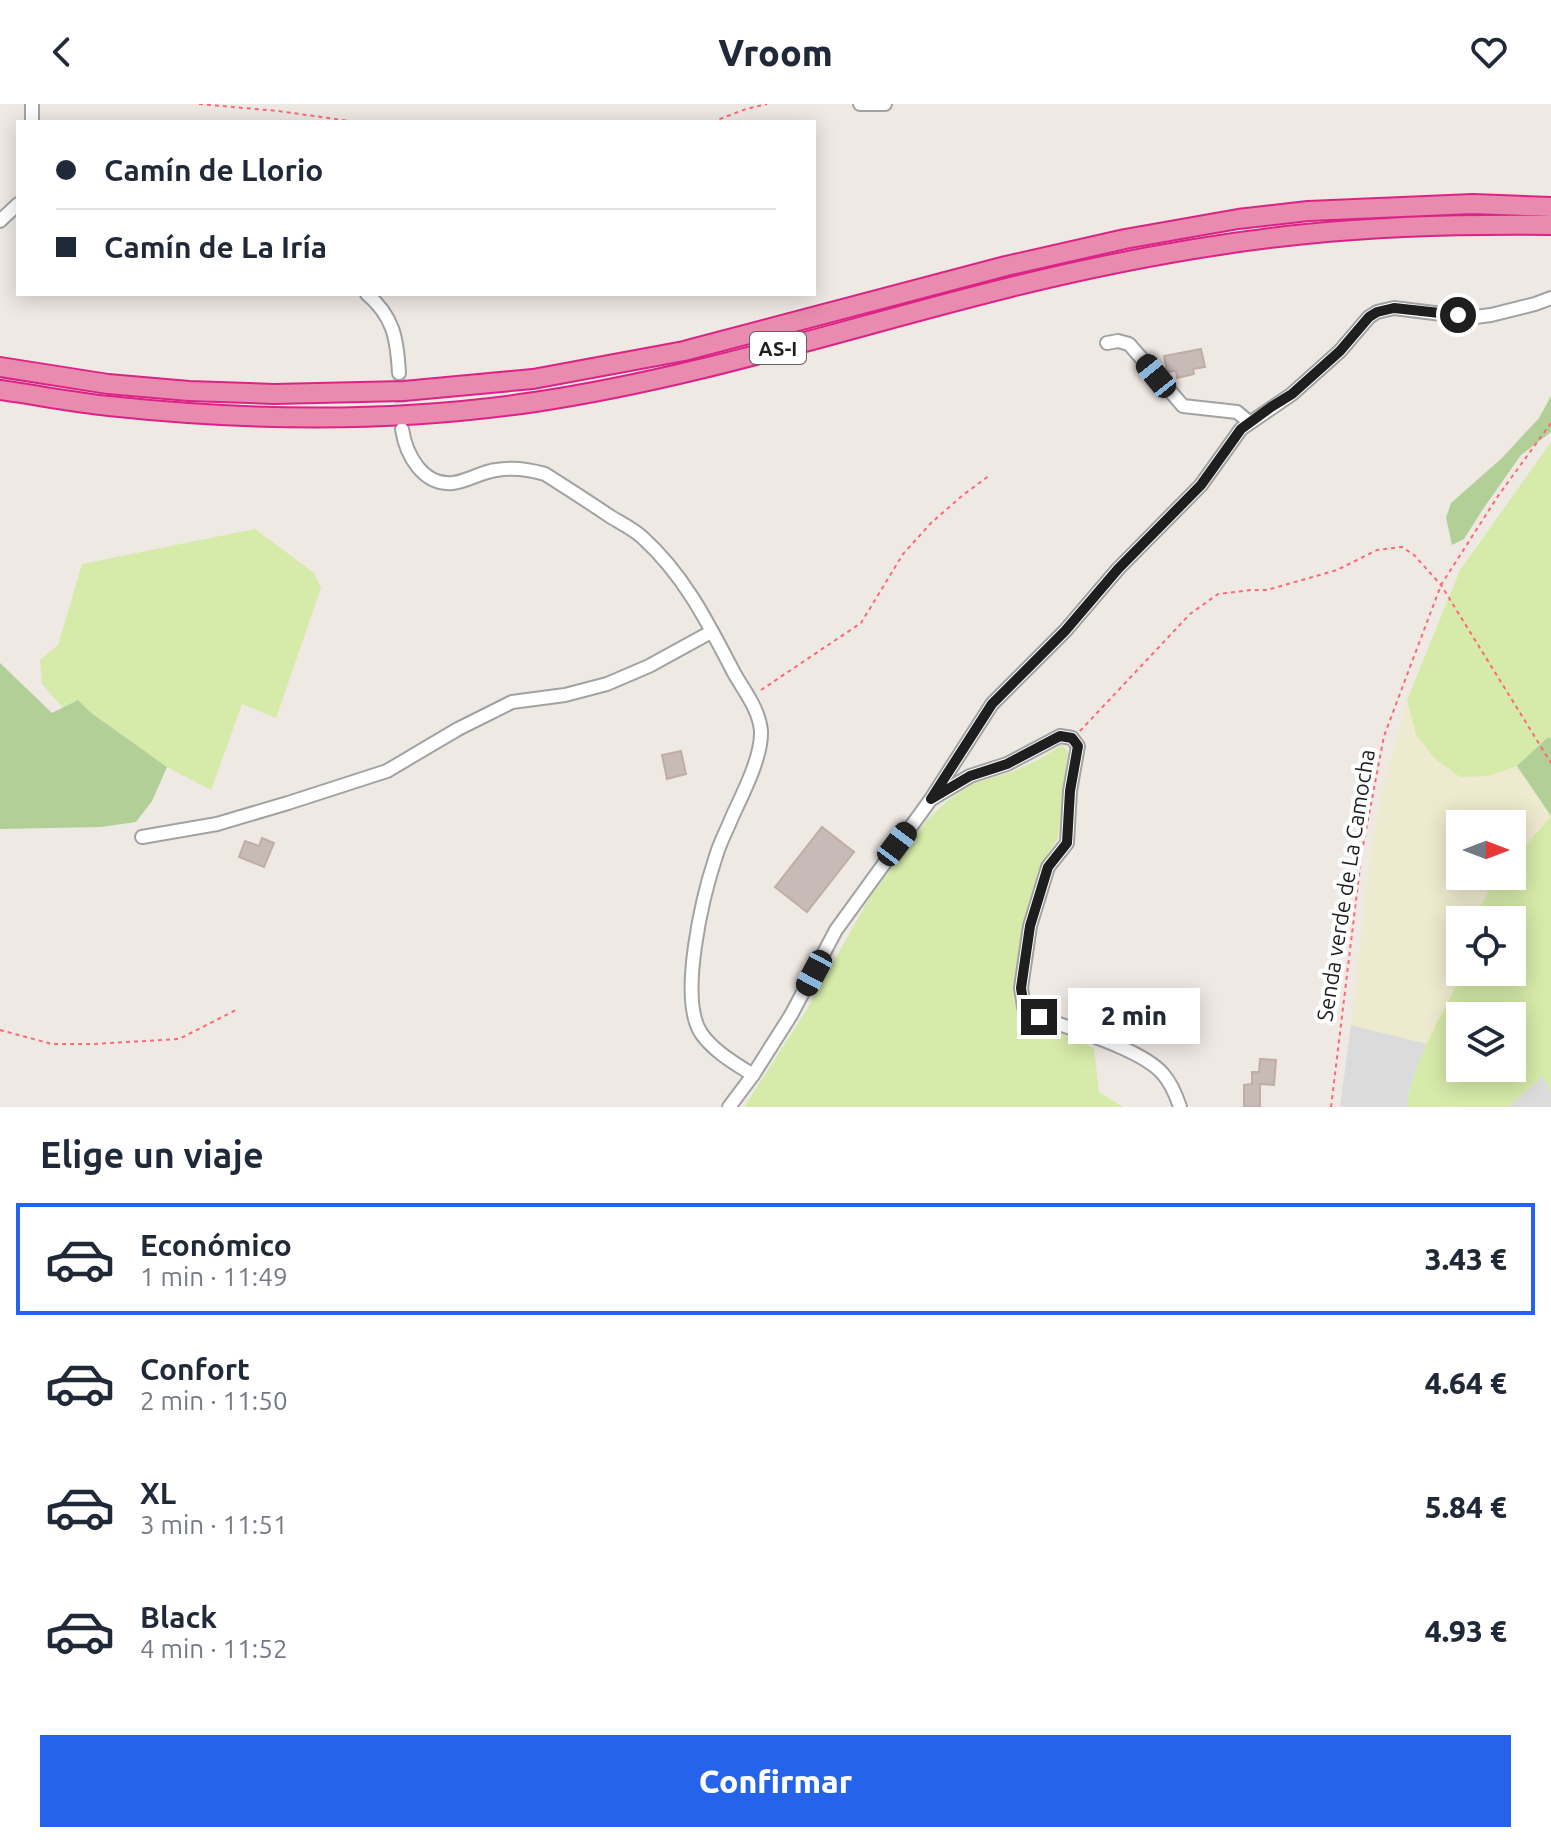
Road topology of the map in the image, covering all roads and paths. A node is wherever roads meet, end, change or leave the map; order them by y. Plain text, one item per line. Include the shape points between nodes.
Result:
1 (199, 104) edge
2 (767, 104) edge
3 (860, 104) edge
4 (885, 104) edge
5 (343, 120) edge
6 (717, 120) edge
7 (16, 206) edge
8 (1551, 207) edge
9 (0, 221) edge
10 (1551, 225) edge
11 (369, 296) edge
12 (1551, 298) edge
13 (1107, 343) dead end
14 (0, 367) edge
15 (399, 373) tunnel mouth
16 (0, 390) edge
17 (1249, 422) junction
18 (1551, 423) edge
19 (402, 429) tunnel mouth
20 (990, 475) dead end
21 (1441, 585) junction
22 (711, 632) junction
23 (750, 697) junction
24 (1072, 738) junction
25 (1551, 763) edge
26 (931, 799) junction
27 (142, 837) dead end
28 (238, 1009) dead end
29 (0, 1030) edge
30 (753, 1075) junction
31 (729, 1107) edge
32 (1180, 1107) edge
33 (1331, 1107) edge

1 - 5 path
2 - 6 path
3 - 4 street
7 - 9 street
8 - 14 highway, AS-I via 1473,204 1308,211 1223,222 1006,266 684,351 533,379 404,391 274,394 108,384
10 - 16 highway, AS-I via 1310,234 1129,261 688,373 535,402 406,415 274,417 107,406
11 - 15 street via 389,318
12 - 17 street via 1475,317 1394,308 1377,312 1302,386
13 - 17 street via 1129,344 1183,406 1237,412
17 - 26 street via 1201,485 992,704
18 - 21 path, Senda verde de La Camocha
19 - 22 street via 411,458 436,480 453,483 492,470 528,469 545,474 640,535 690,591
20 - 23 path via 931,523 903,554 861,623
21 - 24 path via 1402,547 1377,550 1322,575 1267,590 1218,594 1190,614
21 - 25 path
21 - 33 path, Senda verde de La Camocha via 1384,736 1362,851
22 - 23 street
22 - 27 street via 607,684 512,702 387,771 217,824
23 - 30 street via 759,720 759,746 716,854 692,962 695,1022 709,1043
24 - 26 street via 1060,736
24 - 32 street via 1078,746 1067,843 1048,867 1030,926 1021,988 1024,1007 1141,1056 1163,1073
26 - 30 street via 836,930
28 - 29 path via 179,1039 52,1044
30 - 31 street

